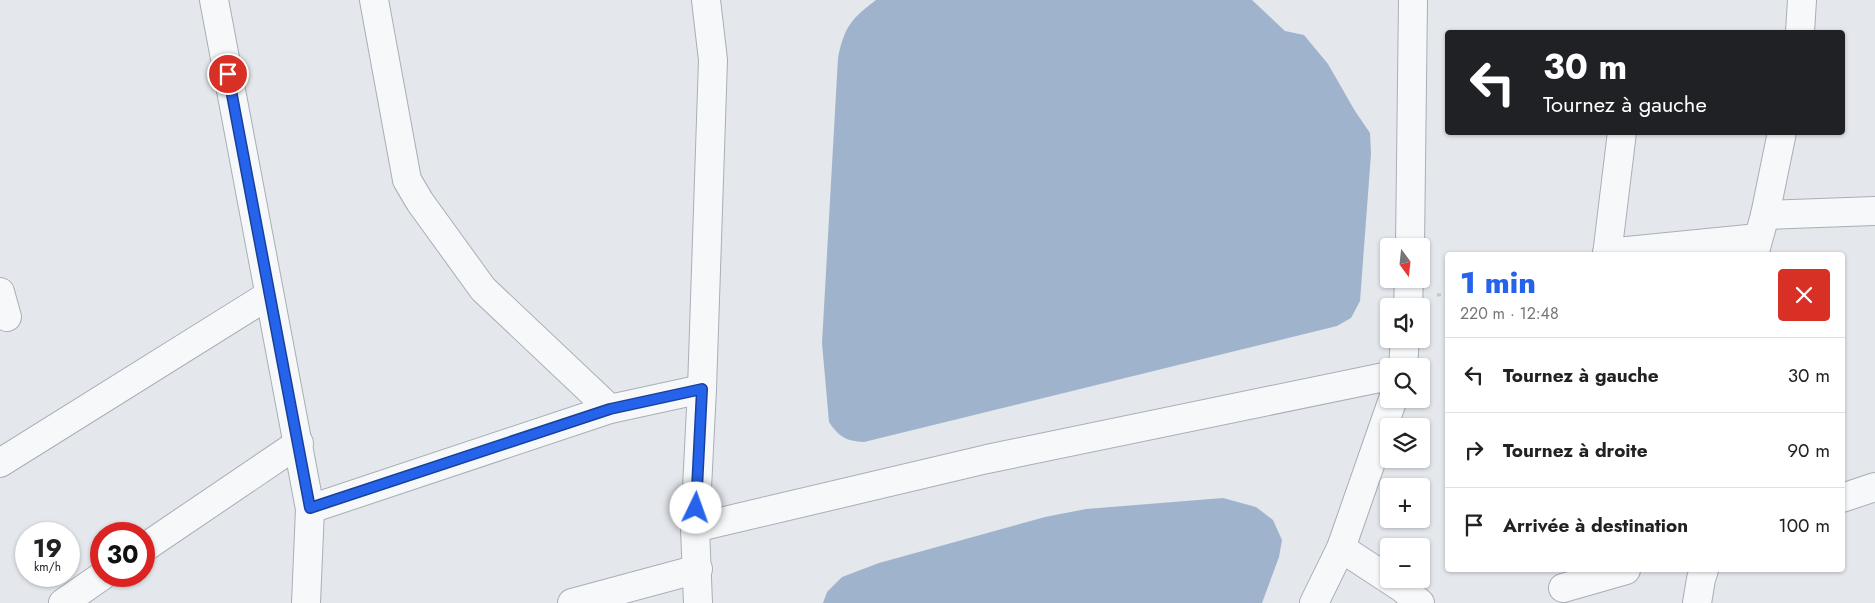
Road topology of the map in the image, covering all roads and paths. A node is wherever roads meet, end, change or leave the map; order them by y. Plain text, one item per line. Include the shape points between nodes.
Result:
1 (214, 0) edge
2 (374, 0) edge
3 (706, 0) edge
4 (1413, 0) edge
5 (1802, 0) edge
6 (1800, 30) edge
7 (1622, 135) edge
8 (1781, 135) edge
9 (1875, 211) edge
10 (1759, 236) edge
11 (1410, 238) edge
12 (1607, 252) edge
13 (1624, 252) edge
14 (269, 295) junction
15 (1380, 378) edge
16 (702, 389) junction
17 (1391, 408) edge
18 (610, 409) junction
19 (299, 443) junction
20 (0, 464) edge
21 (1875, 486) edge
22 (1845, 497) edge
23 (310, 508) junction
24 (695, 528) junction
25 (155, 541) edge
26 (1341, 548) junction
27 (698, 568) junction
28 (1618, 572) edge
29 (1703, 572) edge
30 (90, 584) edge
31 (1562, 587) edge
32 (63, 603) edge
33 (306, 603) edge
34 (572, 603) edge
35 (698, 603) edge
36 (1314, 603) edge
37 (1420, 603) edge
38 (1697, 603) edge

1 - 14 street
2 - 18 street via 407,180 483,289
3 - 16 street via 713,60
4 - 11 street
5 - 6 street
7 - 12 street
8 - 10 street
9 - 10 street
10 - 13 street
14 - 19 street
14 - 20 street
15 - 24 street via 987,459
16 - 18 street
16 - 24 street
17 - 26 street
18 - 23 street
19 - 23 street
19 - 25 street
21 - 22 street
23 - 33 street
24 - 27 street
26 - 36 street
26 - 37 street
27 - 34 street
27 - 35 street
28 - 31 street
29 - 38 street
30 - 32 street

